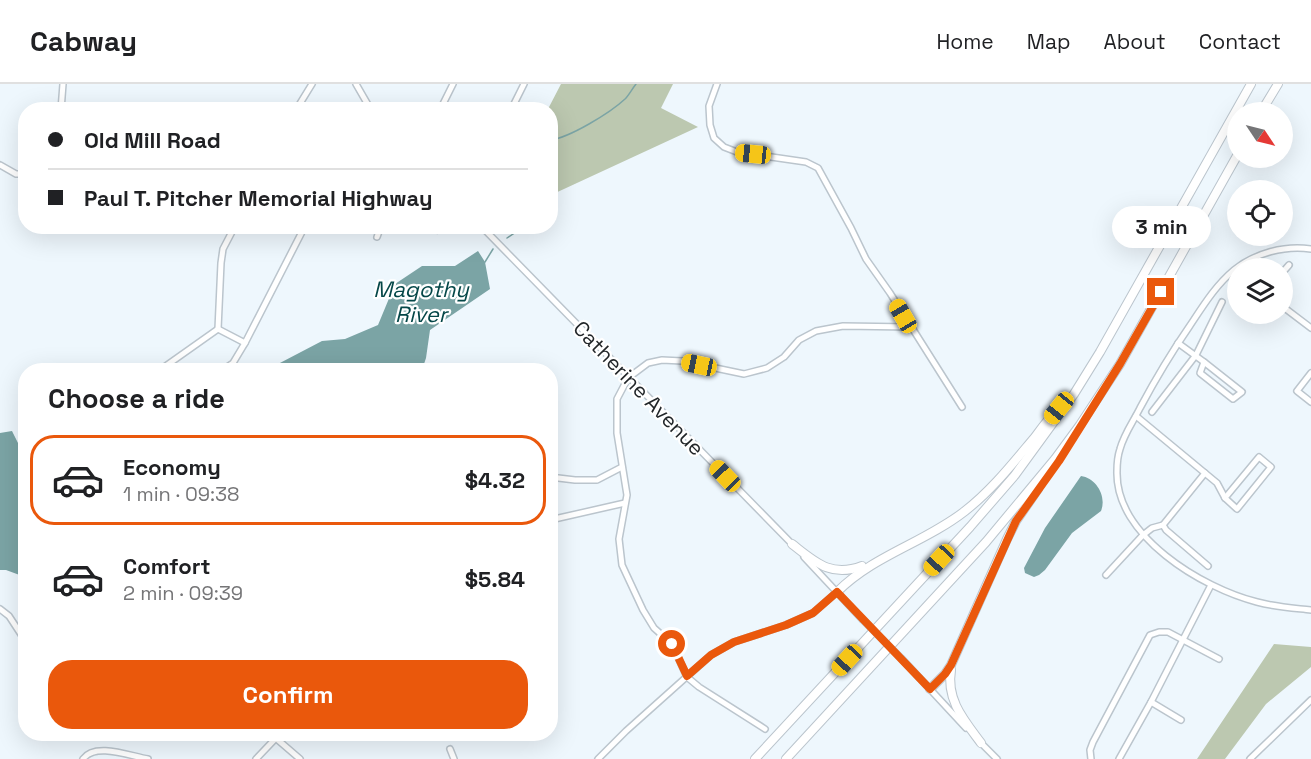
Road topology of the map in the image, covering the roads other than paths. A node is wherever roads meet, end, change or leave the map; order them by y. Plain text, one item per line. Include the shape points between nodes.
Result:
1 (63, 84) edge
2 (312, 84) edge
3 (356, 84) edge
4 (453, 84) edge
5 (524, 84) edge
6 (717, 84) edge
7 (1251, 84) edge
8 (1278, 84) edge
9 (62, 102) edge
10 (301, 102) edge
11 (366, 102) edge
12 (444, 102) edge
13 (515, 102) edge
14 (1267, 102) edge
15 (0, 165) edge
16 (1230, 168) edge
17 (18, 174) edge
18 (231, 234) edge
19 (301, 234) edge
20 (378, 234) edge
21 (489, 234) edge
22 (377, 237) dead end
23 (1311, 249) edge
24 (1258, 258) edge
25 (1227, 278) edge
26 (1222, 302) dead end
27 (1293, 314) edge
28 (910, 327) junction
29 (1311, 328) edge
30 (218, 329) junction
31 (245, 343) junction
32 (1178, 343) junction
33 (1196, 355) junction
34 (1204, 362) junction
35 (170, 363) edge
36 (233, 363) edge
37 (1311, 373) edge
38 (628, 378) junction
39 (1074, 394) junction
40 (1311, 402) edge
41 (962, 407) dead end
42 (1152, 412) dead end
43 (1136, 416) junction
44 (1080, 425) junction
45 (622, 467) junction
46 (1205, 473) junction
47 (558, 478) edge
48 (1225, 498) junction
49 (625, 503) junction
50 (558, 518) edge
51 (1163, 525) junction
52 (1143, 535) junction
53 (792, 544) junction
54 (883, 558) junction
55 (1208, 566) dead end
56 (1106, 575) dead end
57 (1211, 585) junction
58 (837, 592) junction
59 (0, 609) edge
60 (1311, 610) edge
61 (18, 630) edge
62 (1183, 639) junction
63 (1219, 659) dead end
64 (951, 665) junction
65 (687, 676) junction
66 (930, 689) junction
67 (1311, 700) edge
68 (1151, 702) junction
69 (1181, 720) dead end
70 (765, 729) dead end
71 (269, 741) edge
72 (279, 741) edge
73 (981, 743) junction
74 (450, 749) dead end
75 (83, 759) edge
76 (148, 759) edge
77 (256, 759) edge
78 (300, 759) edge
79 (454, 759) edge
80 (598, 759) edge
81 (755, 759) edge
82 (786, 759) edge
83 (997, 759) edge
84 (1091, 759) edge
85 (1119, 759) edge
86 (1250, 759) edge

1 - 9 street
2 - 10 street
3 - 11 street
4 - 12 street
5 - 13 street
6 - 28 street via 709,106 714,138 737,152 806,162 818,168 866,259
7 - 39 highway
8 - 14 highway
15 - 17 street
16 - 44 highway via 1124,356
18 - 30 street via 221,263
19 - 31 street
20 - 22 street
21 - 38 street, Catherine Avenue
23 - 24 street via 1280,249
25 - 32 street via 1215,288
26 - 33 street
27 - 29 street
28 - 38 street via 843,326 816,331 799,340 767,368 744,374 662,360 648,363
28 - 41 street
30 - 31 street
30 - 35 street
31 - 36 street
32 - 33 street
32 - 43 street
33 - 34 street
33 - 42 street
34 - 34 street via 1200,373 1233,399 1242,392
37 - 40 street via 1297,391
38 - 45 street via 617,399 616,433
38 - 53 street, Catherine Avenue
39 - 54 highway via 981,498 949,522
39 - 81 highway via 988,506
43 - 46 street
43 - 52 street via 1119,450 1116,473 1130,518
44 - 64 highway via 1016,521
44 - 82 highway via 1011,514
45 - 47 street via 597,480
45 - 49 street
46 - 48 street via 1217,483
46 - 51 street
48 - 48 street via 1259,457 1271,467 1237,508
49 - 50 street
49 - 65 street via 619,539 622,565 643,610 654,628 672,644
51 - 52 street
51 - 55 street
52 - 56 street
52 - 57 street via 1176,563
53 - 54 highway via 816,563 836,570 854,569
53 - 58 street, Catherine Avenue
54 - 58 highway via 853,576
57 - 60 street via 1256,602
57 - 62 street
58 - 65 street via 813,613 734,642
58 - 66 street, Catherine Avenue, bridge
59 - 61 street
62 - 63 street
62 - 68 street
62 - 84 street via 1168,632 1150,635 1093,742
64 - 66 highway
64 - 73 highway via 953,702
65 - 70 street
65 - 80 street
66 - 73 street, Catherine Avenue
67 - 86 street
68 - 69 street
68 - 85 street
71 - 77 street
72 - 78 street
73 - 83 street, Catherine Avenue
74 - 79 street
75 - 76 street via 97,749

